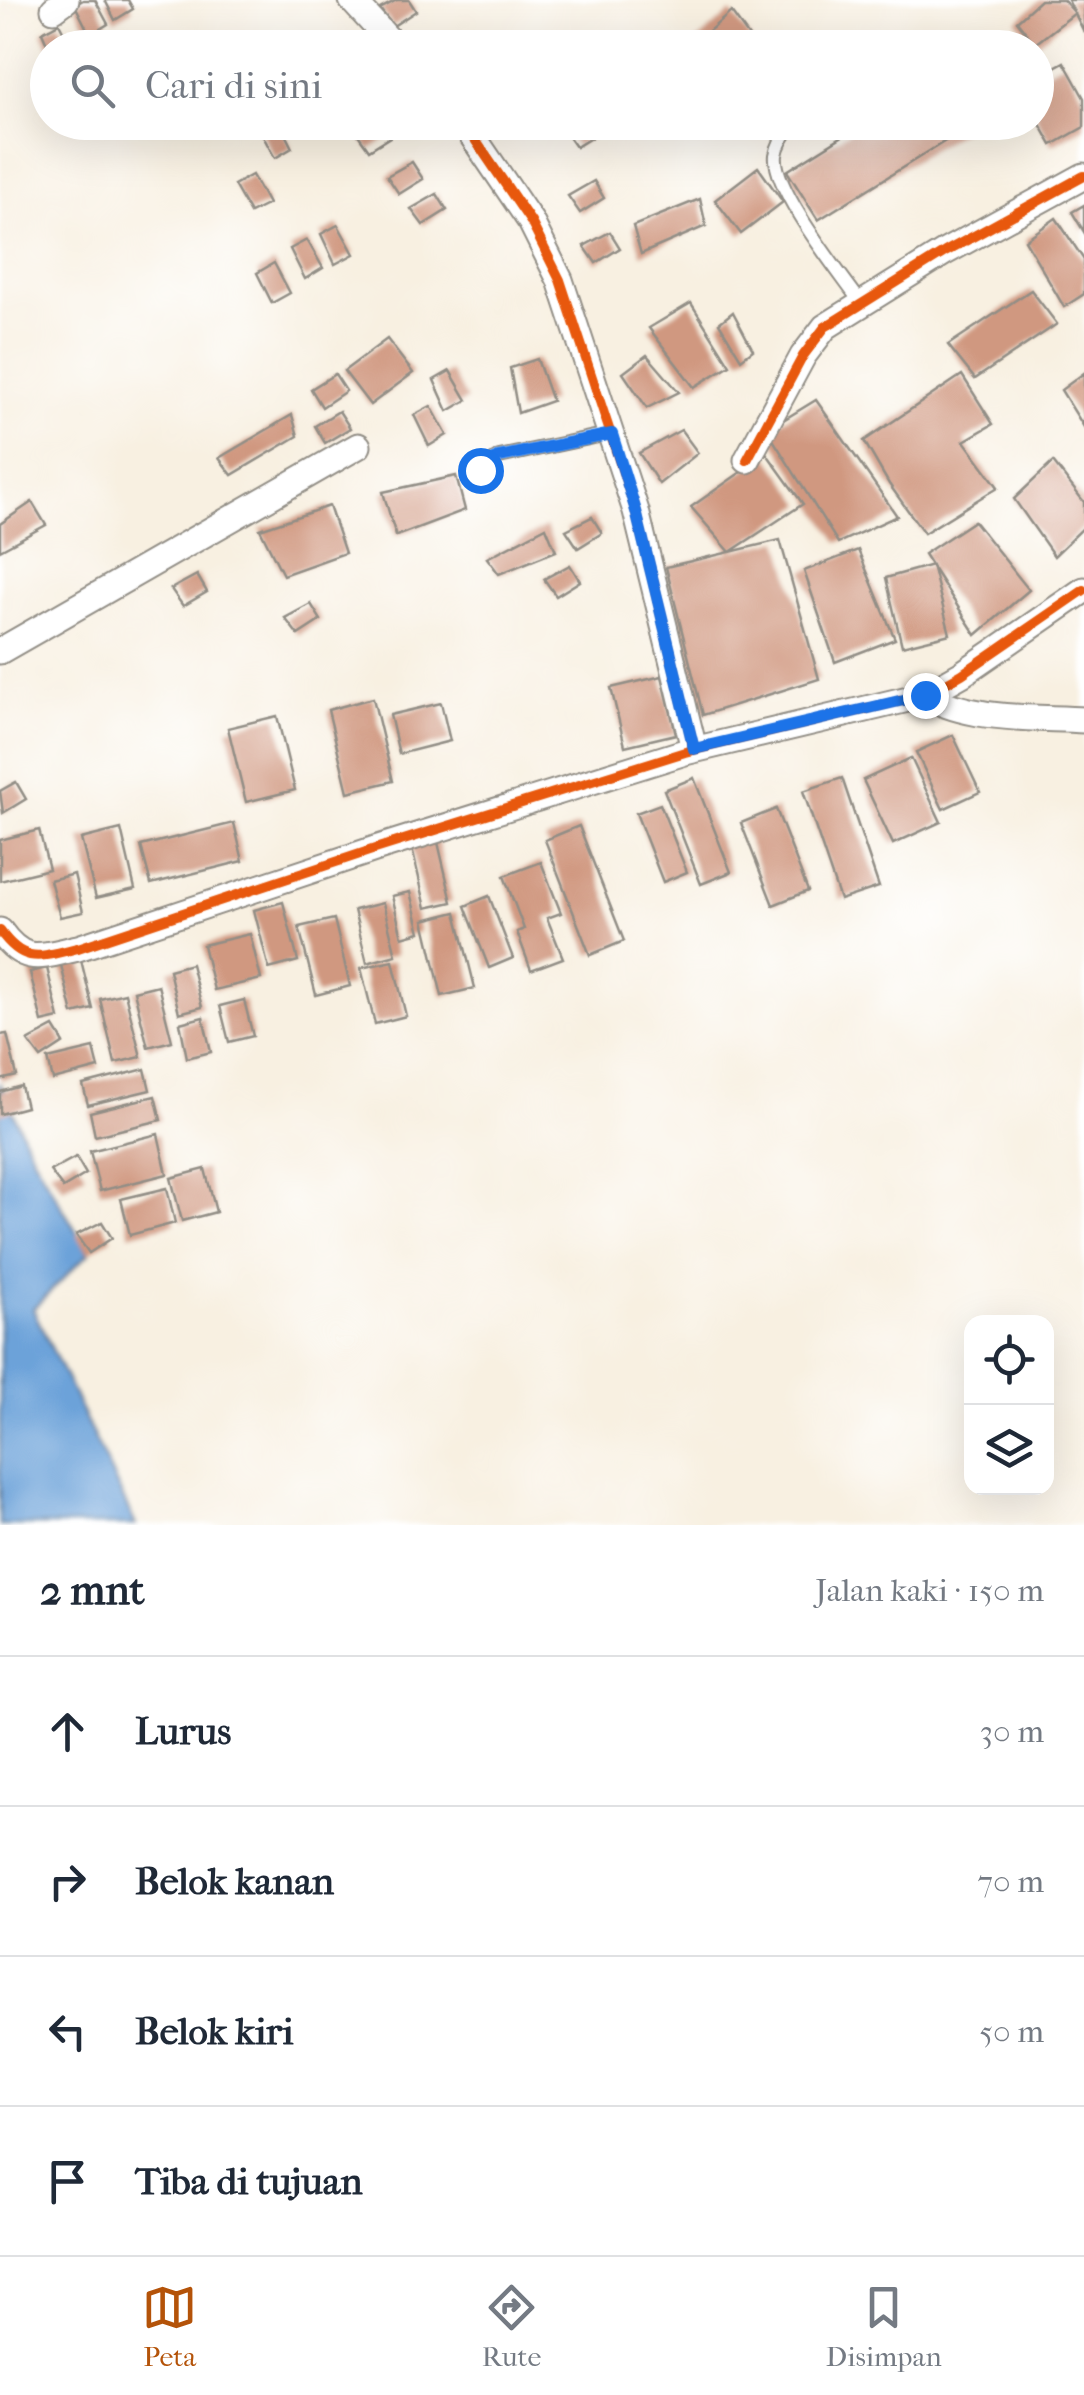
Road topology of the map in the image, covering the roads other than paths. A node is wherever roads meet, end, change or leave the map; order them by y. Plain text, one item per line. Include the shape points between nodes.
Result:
1 (363, 3) edge
2 (383, 30) edge
3 (475, 140) edge
4 (781, 140) edge
5 (1084, 176) edge
6 (860, 303) junction
7 (612, 434) junction
8 (358, 446) dead end
9 (747, 460) dead end
10 (480, 470) dead end
11 (1084, 590) edge
12 (0, 651) edge
13 (925, 695) junction
14 (1084, 720) edge
15 (694, 749) junction
16 (0, 931) edge

1 - 2 street
3 - 7 street via 532,222 560,280
4 - 6 lane via 776,158 793,205
5 - 6 street
6 - 9 street via 812,342
7 - 10 lane via 499,457
7 - 15 street
8 - 12 street
11 - 13 street
13 - 14 street via 979,713
13 - 15 street
15 - 16 street via 78,948 24,956

